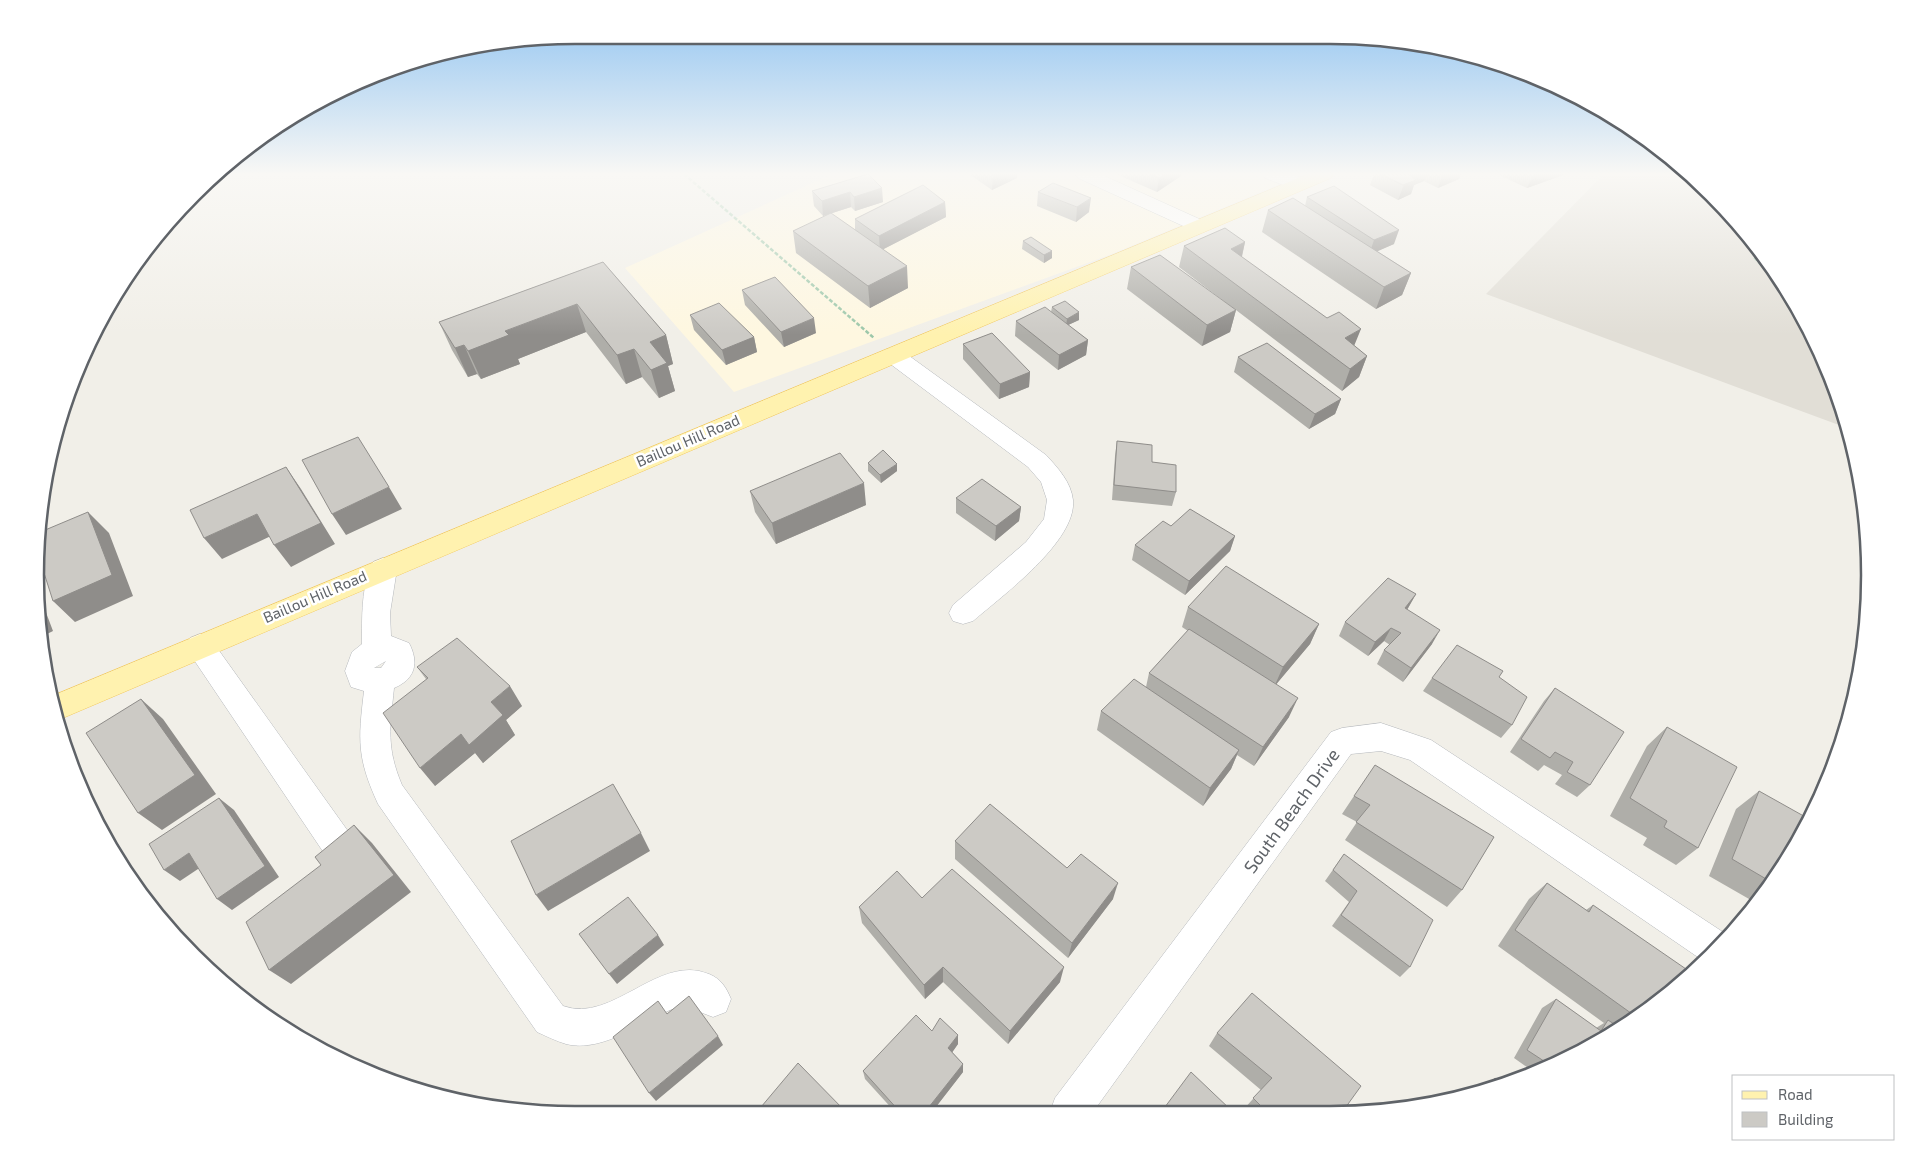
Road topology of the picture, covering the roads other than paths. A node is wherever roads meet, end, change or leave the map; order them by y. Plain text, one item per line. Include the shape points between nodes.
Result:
1 (1195, 228) edge
2 (894, 355) junction
3 (383, 569) junction
4 (964, 613) dead end
5 (200, 646) junction
6 (60, 706) edge
7 (338, 846) edge
8 (1711, 945) edge
9 (713, 999) dead end
10 (1073, 1106) edge

1 - 2 main road, Baillou Hill Road
2 - 3 main road, Baillou Hill Road
2 - 4 street via 1037,461 1053,478 1060,500 1057,522 1036,549
3 - 5 main road, Baillou Hill Road
3 - 9 street via 376,613 378,666 374,735 377,763 389,794 550,1019 569,1027 613,1021 684,987 700,989
5 - 6 main road, Baillou Hill Road
5 - 7 street
8 - 10 street, South Beach Drive via 1420,750 1381,737 1342,742

